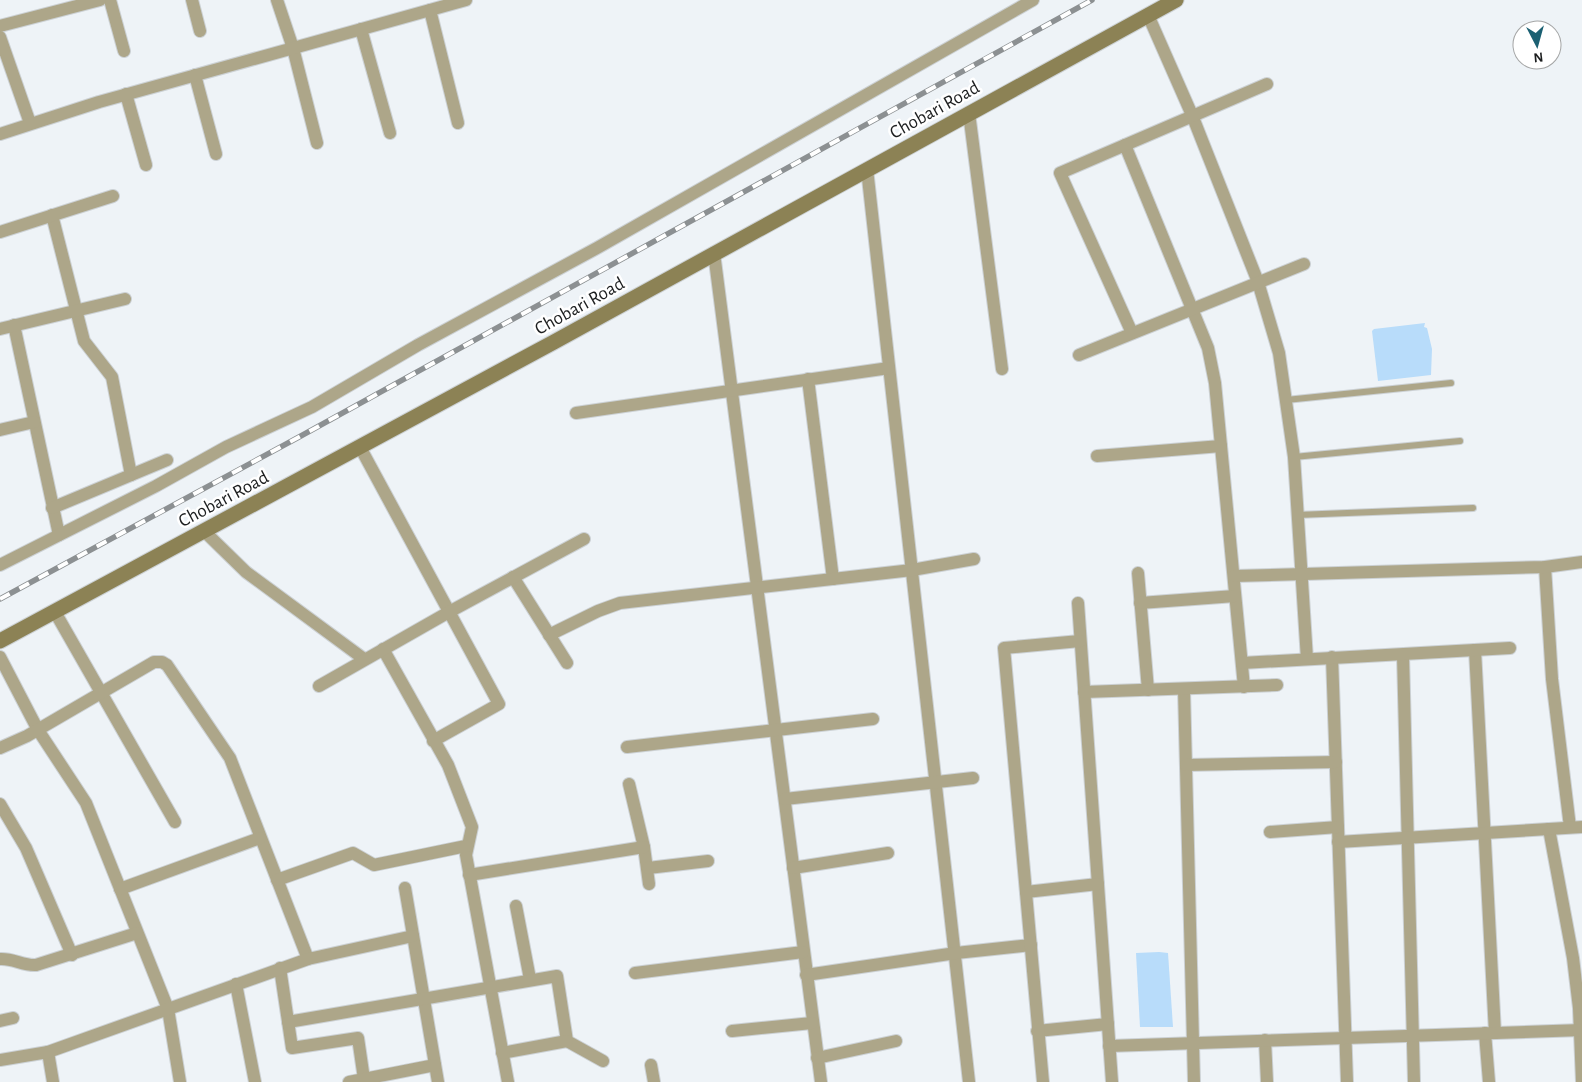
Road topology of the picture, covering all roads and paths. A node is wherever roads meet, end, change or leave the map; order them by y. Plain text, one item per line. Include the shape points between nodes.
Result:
1 (100, 0) edge
2 (110, 0) edge
3 (192, 0) edge
4 (277, 0) edge
5 (465, 0) edge
6 (1032, 0) edge
7 (1176, 0) edge
8 (430, 10) junction
9 (1148, 15) junction
10 (0, 26) edge
11 (361, 29) junction
12 (200, 31) dead end
13 (0, 37) edge
14 (293, 48) junction
15 (124, 51) dead end
16 (195, 75) junction
17 (1267, 84) dead end
18 (126, 94) junction
19 (969, 113) junction
20 (1192, 115) junction
21 (458, 123) dead end
22 (30, 124) junction
23 (390, 133) dead end
24 (0, 134) edge
25 (317, 142) dead end
26 (1125, 144) junction
27 (216, 154) dead end
28 (146, 165) dead end
29 (867, 169) junction
30 (113, 196) dead end
31 (52, 215) junction
32 (0, 232) edge
33 (714, 254) junction
34 (1304, 264) dead end
35 (1258, 282) junction
36 (125, 299) dead end
37 (1194, 308) junction
38 (77, 310) junction
39 (14, 325) junction
40 (0, 329) edge
41 (1132, 333) junction
42 (1079, 355) dead end
43 (890, 368) junction
44 (1002, 369) dead end
45 (808, 379) junction
46 (1451, 383) dead end
47 (733, 390) junction
48 (1286, 400) junction
49 (576, 413) dead end
50 (34, 422) junction
51 (0, 430) edge
52 (1460, 440) dead end
53 (1221, 446) junction
54 (360, 447) junction
55 (1097, 456) dead end
56 (1294, 457) junction
57 (167, 460) dead end
58 (131, 476) junction
59 (52, 508) junction
60 (1473, 508) dead end
61 (1297, 515) junction
62 (204, 531) junction
63 (59, 535) junction
64 (584, 539) dead end
65 (974, 559) dead end
66 (1582, 562) edge
67 (0, 565) edge
68 (1544, 567) junction
69 (912, 570) junction
70 (1138, 573) dead end
71 (1300, 574) junction
72 (1234, 576) junction
73 (513, 577) junction
74 (833, 579) junction
75 (759, 587) junction
76 (1235, 596) junction
77 (1078, 603) dead end
78 (1140, 604) junction
79 (55, 612) junction
80 (449, 612) junction
81 (549, 636) junction
82 (0, 641) edge
83 (1080, 641) junction
84 (1510, 648) dead end
85 (383, 649) junction
86 (1475, 650) junction
87 (1403, 655) junction
88 (0, 656) edge
89 (1332, 657) junction
90 (1307, 659) junction
91 (364, 660) junction
92 (1242, 663) junction
93 (567, 664) dead end
94 (319, 686) dead end
95 (1277, 686) dead end
96 (1244, 687) junction
97 (1184, 689) junction
98 (1148, 690) junction
99 (1084, 692) junction
100 (101, 693) junction
101 (873, 719) dead end
102 (38, 730) junction
103 (774, 730) junction
104 (433, 741) junction
105 (626, 747) dead end
106 (0, 748) edge
107 (1336, 762) junction
108 (1186, 765) junction
109 (973, 778) dead end
110 (936, 782) junction
111 (629, 784) dead end
112 (785, 799) junction
113 (0, 804) edge
114 (175, 822) dead end
115 (1338, 827) junction
116 (1576, 827) edge
117 (1549, 828) junction
118 (1270, 832) dead end
119 (1484, 833) junction
120 (1408, 837) junction
121 (260, 838) junction
122 (1338, 842) junction
123 (466, 846) junction
124 (644, 847) junction
125 (888, 853) dead end
126 (708, 861) dead end
127 (648, 868) junction
128 (793, 868) junction
129 (469, 875) junction
130 (277, 880) junction
131 (650, 884) dead end
132 (1098, 884) junction
133 (405, 888) dead end
134 (120, 889) junction
135 (1026, 892) junction
136 (516, 906) dead end
137 (137, 933) junction
138 (413, 936) junction
139 (1031, 946) junction
140 (803, 952) junction
141 (956, 953) junction
142 (72, 955) junction
143 (0, 959) edge
144 (308, 959) junction
145 (280, 968) junction
146 (635, 973) dead end
147 (806, 975) junction
148 (530, 979) junction
149 (236, 984) junction
150 (491, 986) junction
151 (424, 998) junction
152 (168, 1009) junction
153 (13, 1018) dead end
154 (0, 1021) edge
155 (288, 1022) junction
156 (812, 1023) junction
157 (1108, 1024) junction
158 (1581, 1030) edge
159 (732, 1031) dead end
160 (1037, 1031) junction
161 (1490, 1033) junction
162 (1413, 1036) junction
163 (1345, 1038) junction
164 (1265, 1040) junction
165 (567, 1041) junction
166 (896, 1041) dead end
167 (1192, 1043) junction
168 (1109, 1046) junction
169 (48, 1052) junction
170 (502, 1052) junction
171 (817, 1058) junction
172 (0, 1060) edge
173 (603, 1061) dead end
174 (436, 1065) junction
175 (651, 1065) dead end
176 (364, 1079) junction
177 (53, 1082) edge
178 (180, 1082) edge
179 (255, 1082) edge
180 (349, 1082) edge
181 (438, 1082) edge
182 (508, 1082) edge
183 (654, 1082) edge
184 (821, 1082) edge
185 (970, 1082) edge
186 (1043, 1082) edge
187 (1112, 1082) edge
188 (1194, 1082) edge
189 (1267, 1082) edge
190 (1348, 1082) edge
191 (1414, 1082) edge
192 (1489, 1082) edge
193 (1582, 1082) edge

1 - 10 street
2 - 15 street
3 - 12 street
4 - 14 street
5 - 8 street
6 - 63 street via 312,406 226,447
7 - 9 street, Chobari Road
8 - 11 street
8 - 21 street
9 - 19 street, Chobari Road
9 - 20 street
11 - 14 street
11 - 23 street
13 - 22 street
14 - 16 street
14 - 25 street
16 - 18 street
16 - 27 street
17 - 20 street
18 - 22 street
18 - 28 street
19 - 29 street, Chobari Road
19 - 44 street
20 - 26 street
20 - 35 street
22 - 24 street
26 - 37 street
26 - 41 street via 1060,172
29 - 33 street, Chobari Road
29 - 43 street
30 - 31 street
31 - 32 street
31 - 38 street
33 - 47 street
33 - 54 street, Chobari Road
34 - 35 street
35 - 37 street
35 - 48 street via 1279,353
36 - 38 street
37 - 41 street
37 - 53 street via 1208,348 1215,383
38 - 39 street
38 - 58 street via 84,341 112,377
39 - 40 street
39 - 50 street
41 - 42 street
43 - 45 street
43 - 69 street
45 - 47 street
45 - 74 street
46 - 48 lane
47 - 49 street
47 - 75 street
48 - 56 street
50 - 51 street
50 - 59 street
52 - 56 lane
53 - 55 street
53 - 72 street
54 - 62 street, Chobari Road
54 - 80 street
56 - 61 street
57 - 58 street
58 - 59 street
59 - 63 street
60 - 61 lane
61 - 71 street
62 - 79 street, Chobari Road
62 - 91 street via 246,572
63 - 67 street
64 - 73 street
65 - 69 street
66 - 68 street
68 - 71 street
68 - 116 street via 1552,679
69 - 74 street
69 - 110 street
70 - 78 street
71 - 72 street
71 - 90 street
72 - 76 street
73 - 80 street
73 - 81 street
74 - 75 street
75 - 81 street via 620,603
75 - 103 street
76 - 78 street
76 - 92 street
77 - 83 street
78 - 98 street
79 - 82 street, Chobari Road
79 - 100 street
80 - 85 street
80 - 104 street via 499,704
81 - 93 street
83 - 99 street
83 - 135 street via 1004,648
84 - 86 street
85 - 91 street
85 - 104 street
86 - 87 street
86 - 119 street
87 - 89 street
87 - 120 street
88 - 102 street
89 - 90 street
89 - 107 street
90 - 92 street
91 - 94 street
92 - 96 street
95 - 96 street
96 - 97 street
97 - 98 street
97 - 108 street
98 - 99 street
99 - 132 street
100 - 102 street
100 - 114 street
100 - 121 street via 154,662 167,665 230,758
101 - 103 street
102 - 106 street
102 - 134 street via 86,803
103 - 105 street
103 - 112 street
104 - 123 street via 448,765 472,827
107 - 108 street
107 - 115 street
108 - 167 street
109 - 110 street
110 - 112 street
110 - 141 street
111 - 124 street
112 - 128 street
113 - 142 street via 26,848
115 - 118 street
115 - 122 street
116 - 117 street
117 - 119 street
117 - 158 street via 1573,958
119 - 120 street
119 - 161 street
120 - 122 street
120 - 162 street
121 - 130 street
121 - 134 street
122 - 163 street
123 - 129 street
123 - 130 street via 374,865 353,853
124 - 127 street
124 - 129 street
125 - 128 street
126 - 127 street
127 - 131 street
128 - 140 street
129 - 150 street
130 - 144 street
132 - 135 street
132 - 157 street
133 - 138 street
134 - 137 street
135 - 139 street
136 - 148 street
137 - 142 street
137 - 152 street
138 - 144 street
138 - 151 street
139 - 141 street
139 - 160 street
140 - 146 street
140 - 147 street
141 - 147 street
141 - 185 street
142 - 143 street via 36,966
144 - 145 street
145 - 149 street
145 - 155 street
147 - 156 street
148 - 150 street
148 - 165 street via 557,976
149 - 152 street
149 - 179 street
150 - 151 street
150 - 170 street
151 - 155 street
151 - 174 street
152 - 169 street
152 - 178 street
153 - 154 street
155 - 176 street via 292,1048 358,1038
156 - 159 street
156 - 171 street
157 - 160 street
157 - 168 street
158 - 161 street
158 - 193 street
160 - 186 street
161 - 162 street
161 - 192 street
162 - 163 street
162 - 191 street
163 - 164 street
163 - 190 street
164 - 167 street
164 - 189 street
165 - 170 street
165 - 173 street
166 - 171 street
167 - 168 street
167 - 188 street
168 - 187 street
169 - 172 street
169 - 177 street
170 - 182 street
171 - 184 street
174 - 176 street
174 - 181 street
175 - 183 street
176 - 180 street

